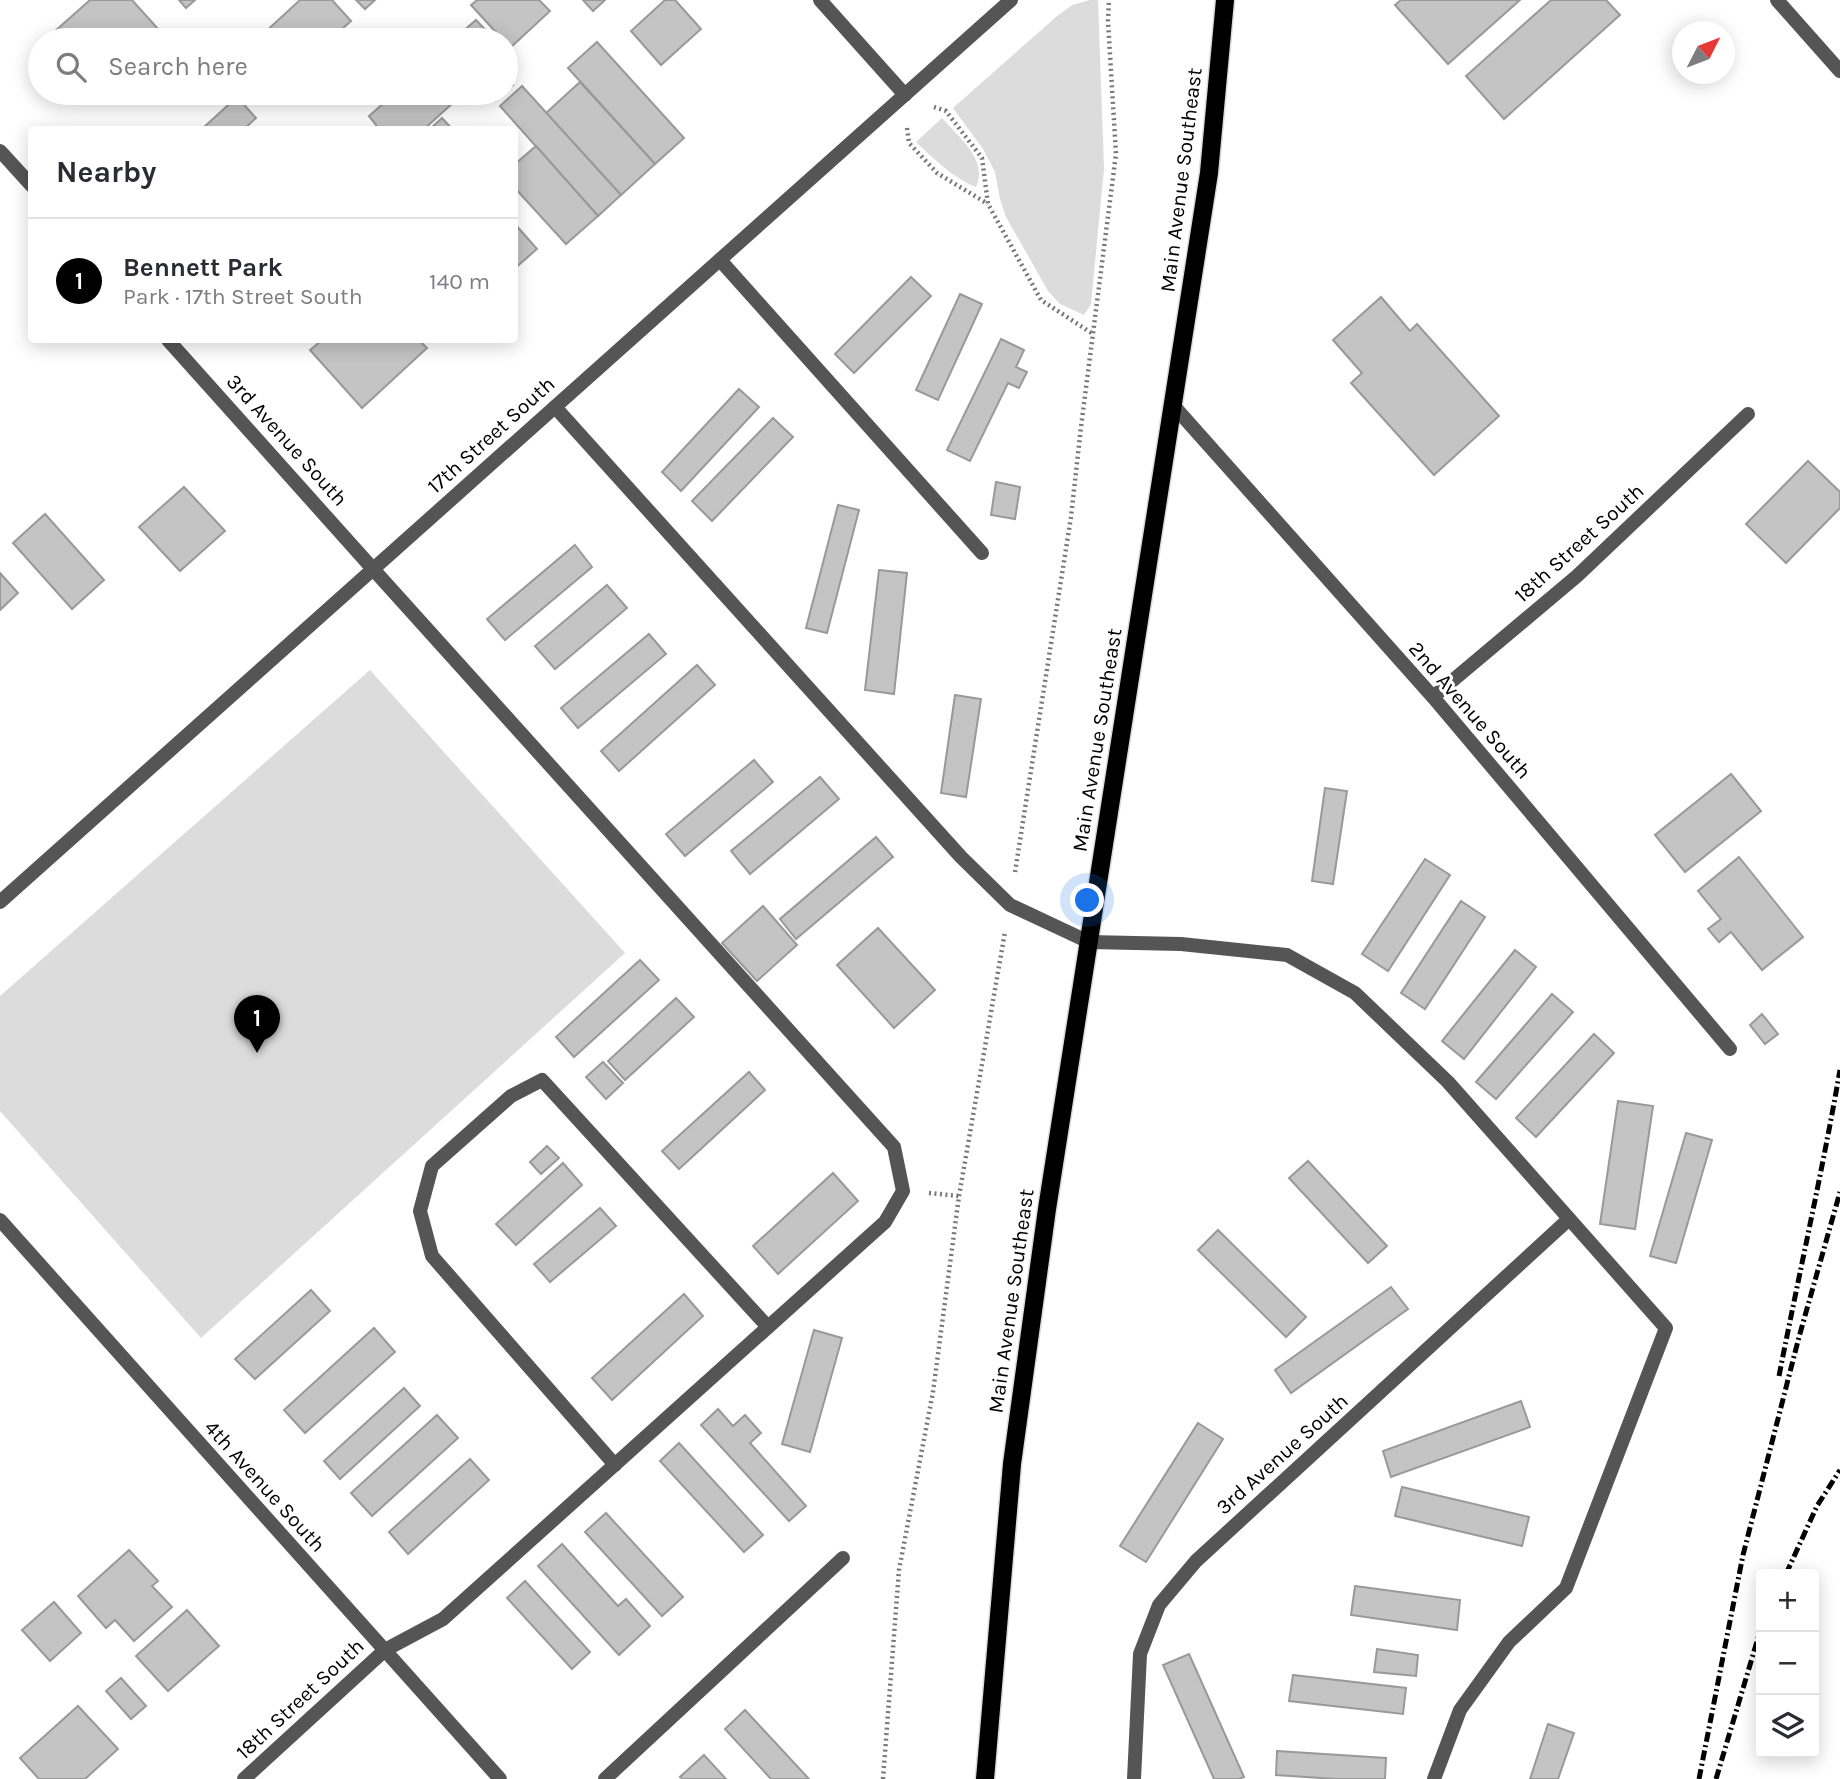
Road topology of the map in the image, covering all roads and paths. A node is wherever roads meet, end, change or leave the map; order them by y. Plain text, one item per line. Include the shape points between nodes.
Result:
1 (820, 0) edge
2 (1011, 0) edge
3 (1225, 0) edge
4 (1777, 0) edge
5 (1840, 71) edge
6 (905, 95) junction
7 (0, 150) edge
8 (28, 182) edge
9 (988, 204) junction
10 (720, 260) junction
11 (1093, 334) dead end
12 (172, 343) edge
13 (1172, 404) junction
14 (555, 407) junction
15 (1748, 414) dead end
16 (982, 553) dead end
17 (373, 569) junction
18 (1433, 697) junction
19 (0, 902) edge
20 (1089, 942) junction
21 (1730, 1049) dead end
22 (1569, 1219) junction
23 (0, 1220) edge
24 (768, 1327) junction
25 (615, 1465) junction
26 (844, 1558) dead end
27 (384, 1650) junction
28 (244, 1779) edge
29 (500, 1779) edge
30 (605, 1779) edge
31 (985, 1779) edge
32 (1134, 1779) edge
33 (1433, 1779) edge

1 - 6 street
2 - 6 street, 17th Street South
3 - 13 main road, Main Avenue Southeast via 1209,173
4 - 5 street
6 - 9 path via 909,143 937,173
6 - 9 path via 946,111 982,158
6 - 10 street, 17th Street South
7 - 8 street
9 - 11 path via 1041,300
10 - 14 street, 17th Street South
10 - 16 street
12 - 17 street, 3rd Avenue South
13 - 18 street, 2nd Avenue South
13 - 20 main road, Main Avenue Southeast
14 - 17 street, 17th Street South
14 - 20 street via 961,857 1010,905
15 - 18 street, 18th Street South via 1577,576
17 - 19 street, 17th Street South
17 - 24 street, 3rd Avenue South via 894,1147 903,1191 885,1222
18 - 21 street, 2nd Avenue South
20 - 22 street via 1181,944 1287,955 1355,993 1448,1082
20 - 31 main road, Main Avenue Southeast via 1046,1209 1012,1464
22 - 32 street, 3rd Avenue South via 1196,1560 1159,1605 1140,1654
22 - 33 street via 1666,1328 1566,1588 1510,1642 1460,1710
23 - 27 street, 4th Avenue South
24 - 25 street, 18th Street South
24 - 25 street via 542,1080 511,1096 432,1166 420,1211 432,1256
25 - 27 street, 18th Street South via 443,1619
26 - 30 street
27 - 28 street, 18th Street South
27 - 29 street, 4th Avenue South

